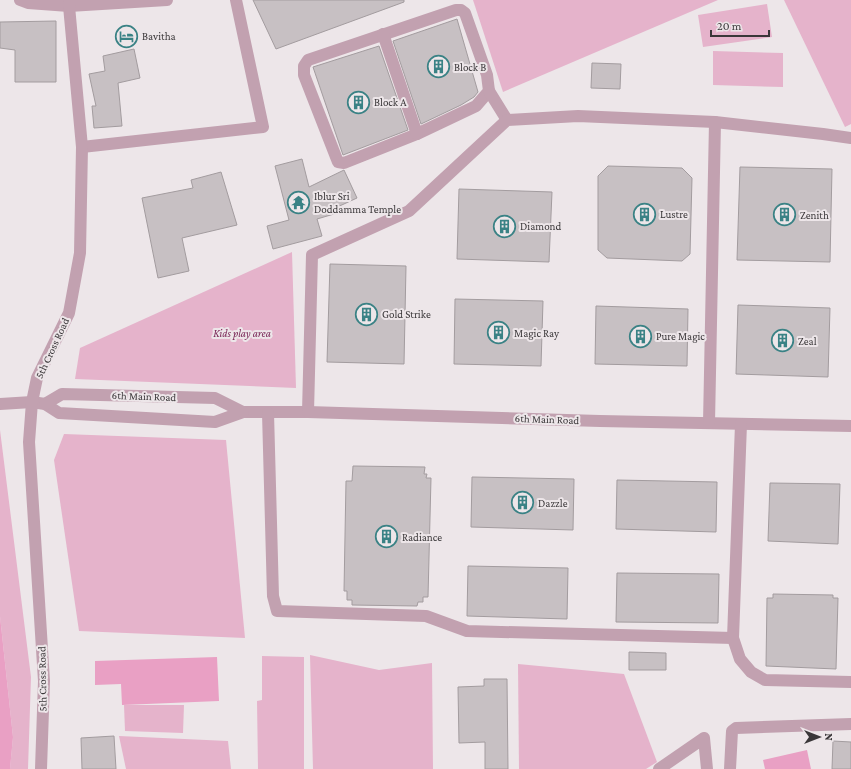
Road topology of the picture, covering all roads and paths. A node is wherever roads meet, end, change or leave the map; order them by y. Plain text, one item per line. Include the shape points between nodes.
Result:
1 (20, 0) edge
2 (167, 0) edge
3 (236, 0) edge
4 (69, 3) edge
5 (383, 34) junction
6 (490, 91) junction
7 (507, 120) junction
8 (715, 122) junction
9 (417, 134) junction
10 (851, 138) edge
11 (82, 147) junction
12 (32, 402) junction
13 (0, 404) edge
14 (44, 404) junction
15 (243, 412) junction
16 (308, 412) junction
17 (268, 413) junction
18 (709, 423) junction
19 (742, 424) junction
20 (851, 426) edge
21 (734, 638) junction
22 (851, 682) edge
23 (851, 724) edge
24 (41, 769) edge
25 (659, 769) edge
26 (706, 769) edge
27 (730, 769) edge

1 - 4 street via 28,3
2 - 4 street
3 - 11 street via 263,127
4 - 11 street, 5th Cross Road
5 - 6 street via 461,10 465,13 487,75
5 - 9 street
5 - 9 street via 308,60 304,66 304,75 338,162 344,163
6 - 7 street
6 - 9 street via 476,106
7 - 8 street via 578,116
7 - 16 street via 409,211 312,255
8 - 10 street
8 - 18 street
11 - 12 street, 5th Cross Road via 80,253 69,313 37,378
12 - 13 street, 6th Main Road
12 - 14 street, 6th Main Road
12 - 24 street, 5th Cross Road via 29,442 44,681
14 - 15 street, 6th Main Road via 59,413 215,422
14 - 15 street, 6th Main Road via 62,394 215,398
15 - 17 street, 6th Main Road
16 - 17 street, 6th Main Road
16 - 18 street, 6th Main Road
17 - 21 street via 273,596 277,611 426,616 467,631
18 - 19 street, 6th Main Road
19 - 20 street, 6th Main Road
19 - 21 street
21 - 22 street via 740,659 751,672 765,680
23 - 27 street via 736,728 732,731
25 - 26 street via 704,738

